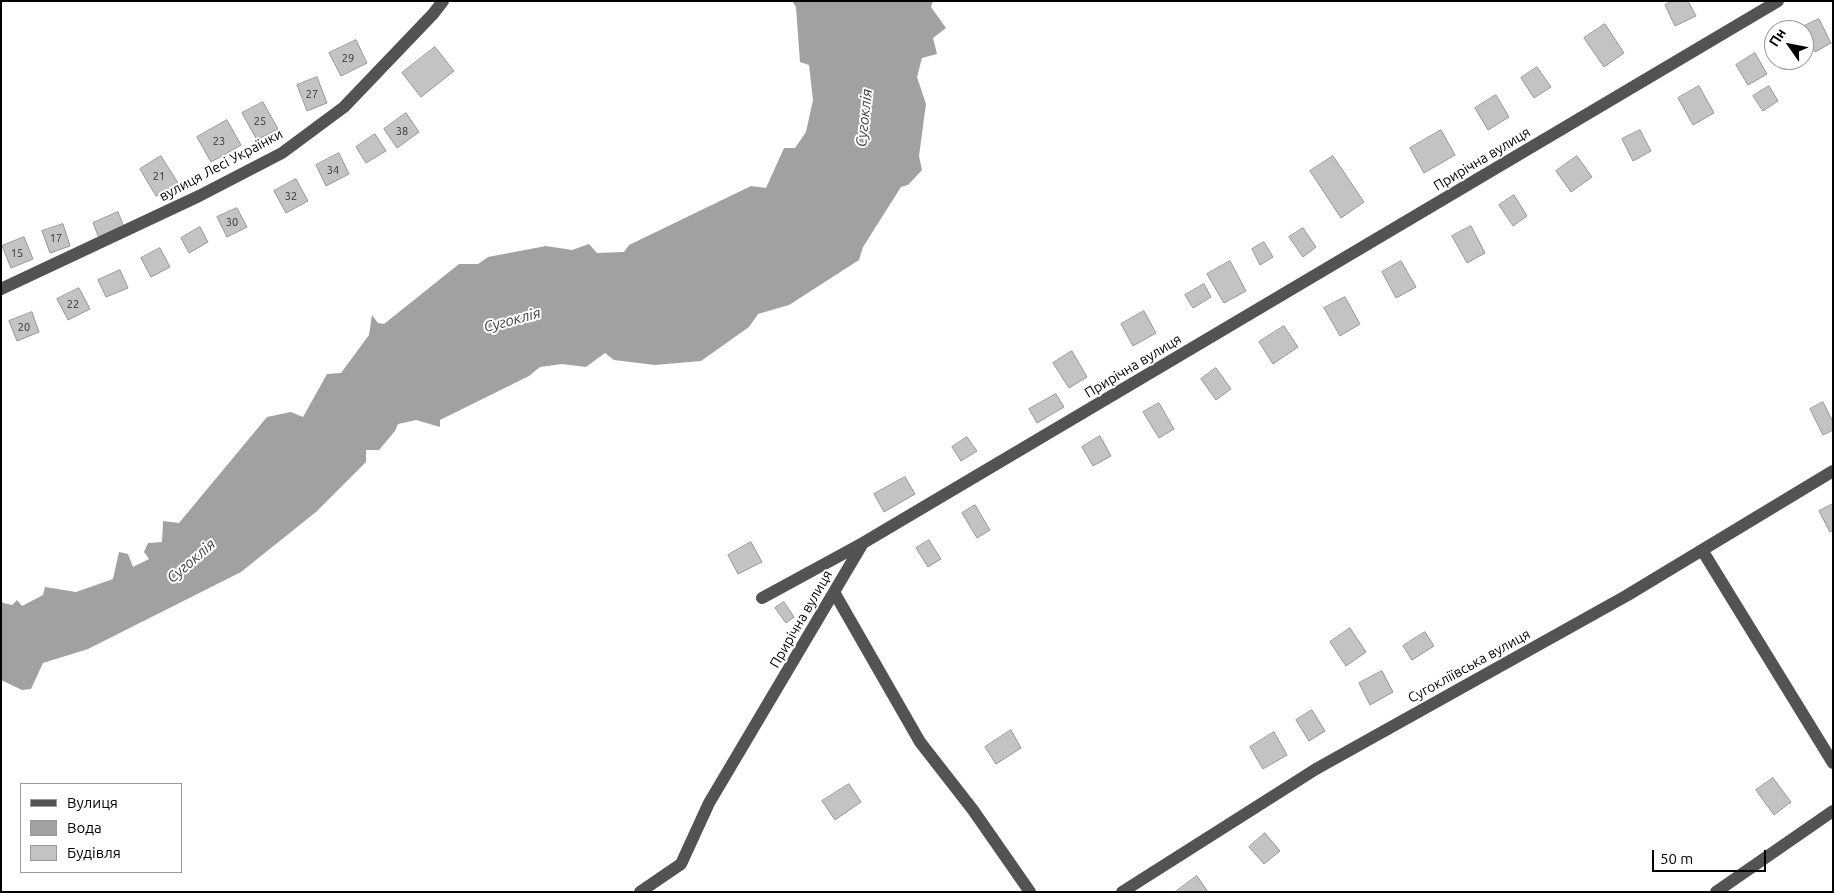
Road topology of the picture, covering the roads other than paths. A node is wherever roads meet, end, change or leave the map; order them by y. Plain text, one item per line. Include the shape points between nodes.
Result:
1 (443, 1) edge
2 (1778, 1) edge
3 (1, 289) edge
4 (1833, 471) edge
5 (863, 543) junction
6 (1702, 550) junction
7 (834, 592) junction
8 (762, 598) dead end
9 (1833, 763) edge
10 (1833, 812) edge
11 (640, 892) edge
12 (1030, 892) edge
13 (1122, 892) edge
14 (1716, 892) edge

1 - 3 street, вулиця Лесі Українки via 344,107 282,153 199,196
2 - 5 street, Прирічна вулиця
4 - 6 street, Сугокліївська вулиця
5 - 7 street, Прирічна вулиця
5 - 8 street
6 - 9 street
6 - 13 street, Сугокліївська вулиця via 1626,596 1316,769
7 - 11 street, Прирічна вулиця via 709,803 681,864
7 - 12 street via 920,742 973,810
10 - 14 street

